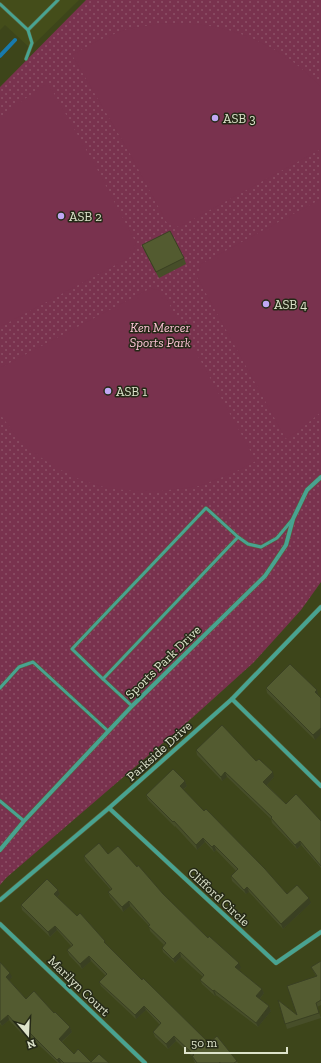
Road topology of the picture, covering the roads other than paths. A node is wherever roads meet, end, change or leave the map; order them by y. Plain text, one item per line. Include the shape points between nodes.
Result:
1 (58, 0) edge
2 (0, 4) edge
3 (28, 30) junction
4 (26, 59) dead end
5 (321, 477) edge
6 (293, 519) junction
7 (238, 537) junction
8 (321, 607) edge
9 (103, 679) junction
10 (0, 688) edge
11 (232, 699) junction
12 (132, 706) junction
13 (108, 731) junction
14 (321, 786) edge
15 (0, 801) edge
16 (109, 808) junction
17 (24, 821) junction
18 (0, 850) edge
19 (0, 900) edge
20 (0, 924) edge
21 (321, 932) edge
22 (145, 1063) edge

1 - 3 lane
2 - 3 lane
3 - 4 lane via 32,43
5 - 6 street, Sports Park Drive via 307,490
6 - 7 lane via 277,538 261,547 248,544
6 - 12 street, Sports Park Drive via 286,545 265,576
7 - 9 lane
7 - 9 lane via 206,508 72,649
8 - 11 street, Parkside Drive
9 - 12 lane
10 - 13 lane via 19,667 33,662
11 - 14 street
11 - 16 street, Parkside Drive
12 - 13 street, Sports Park Drive
13 - 17 street, Sports Park Drive
15 - 17 lane
16 - 19 street, Parkside Drive
16 - 21 street, Clifford Circle via 276,963
17 - 18 street, Sports Park Drive
20 - 22 street, Marilyn Court

